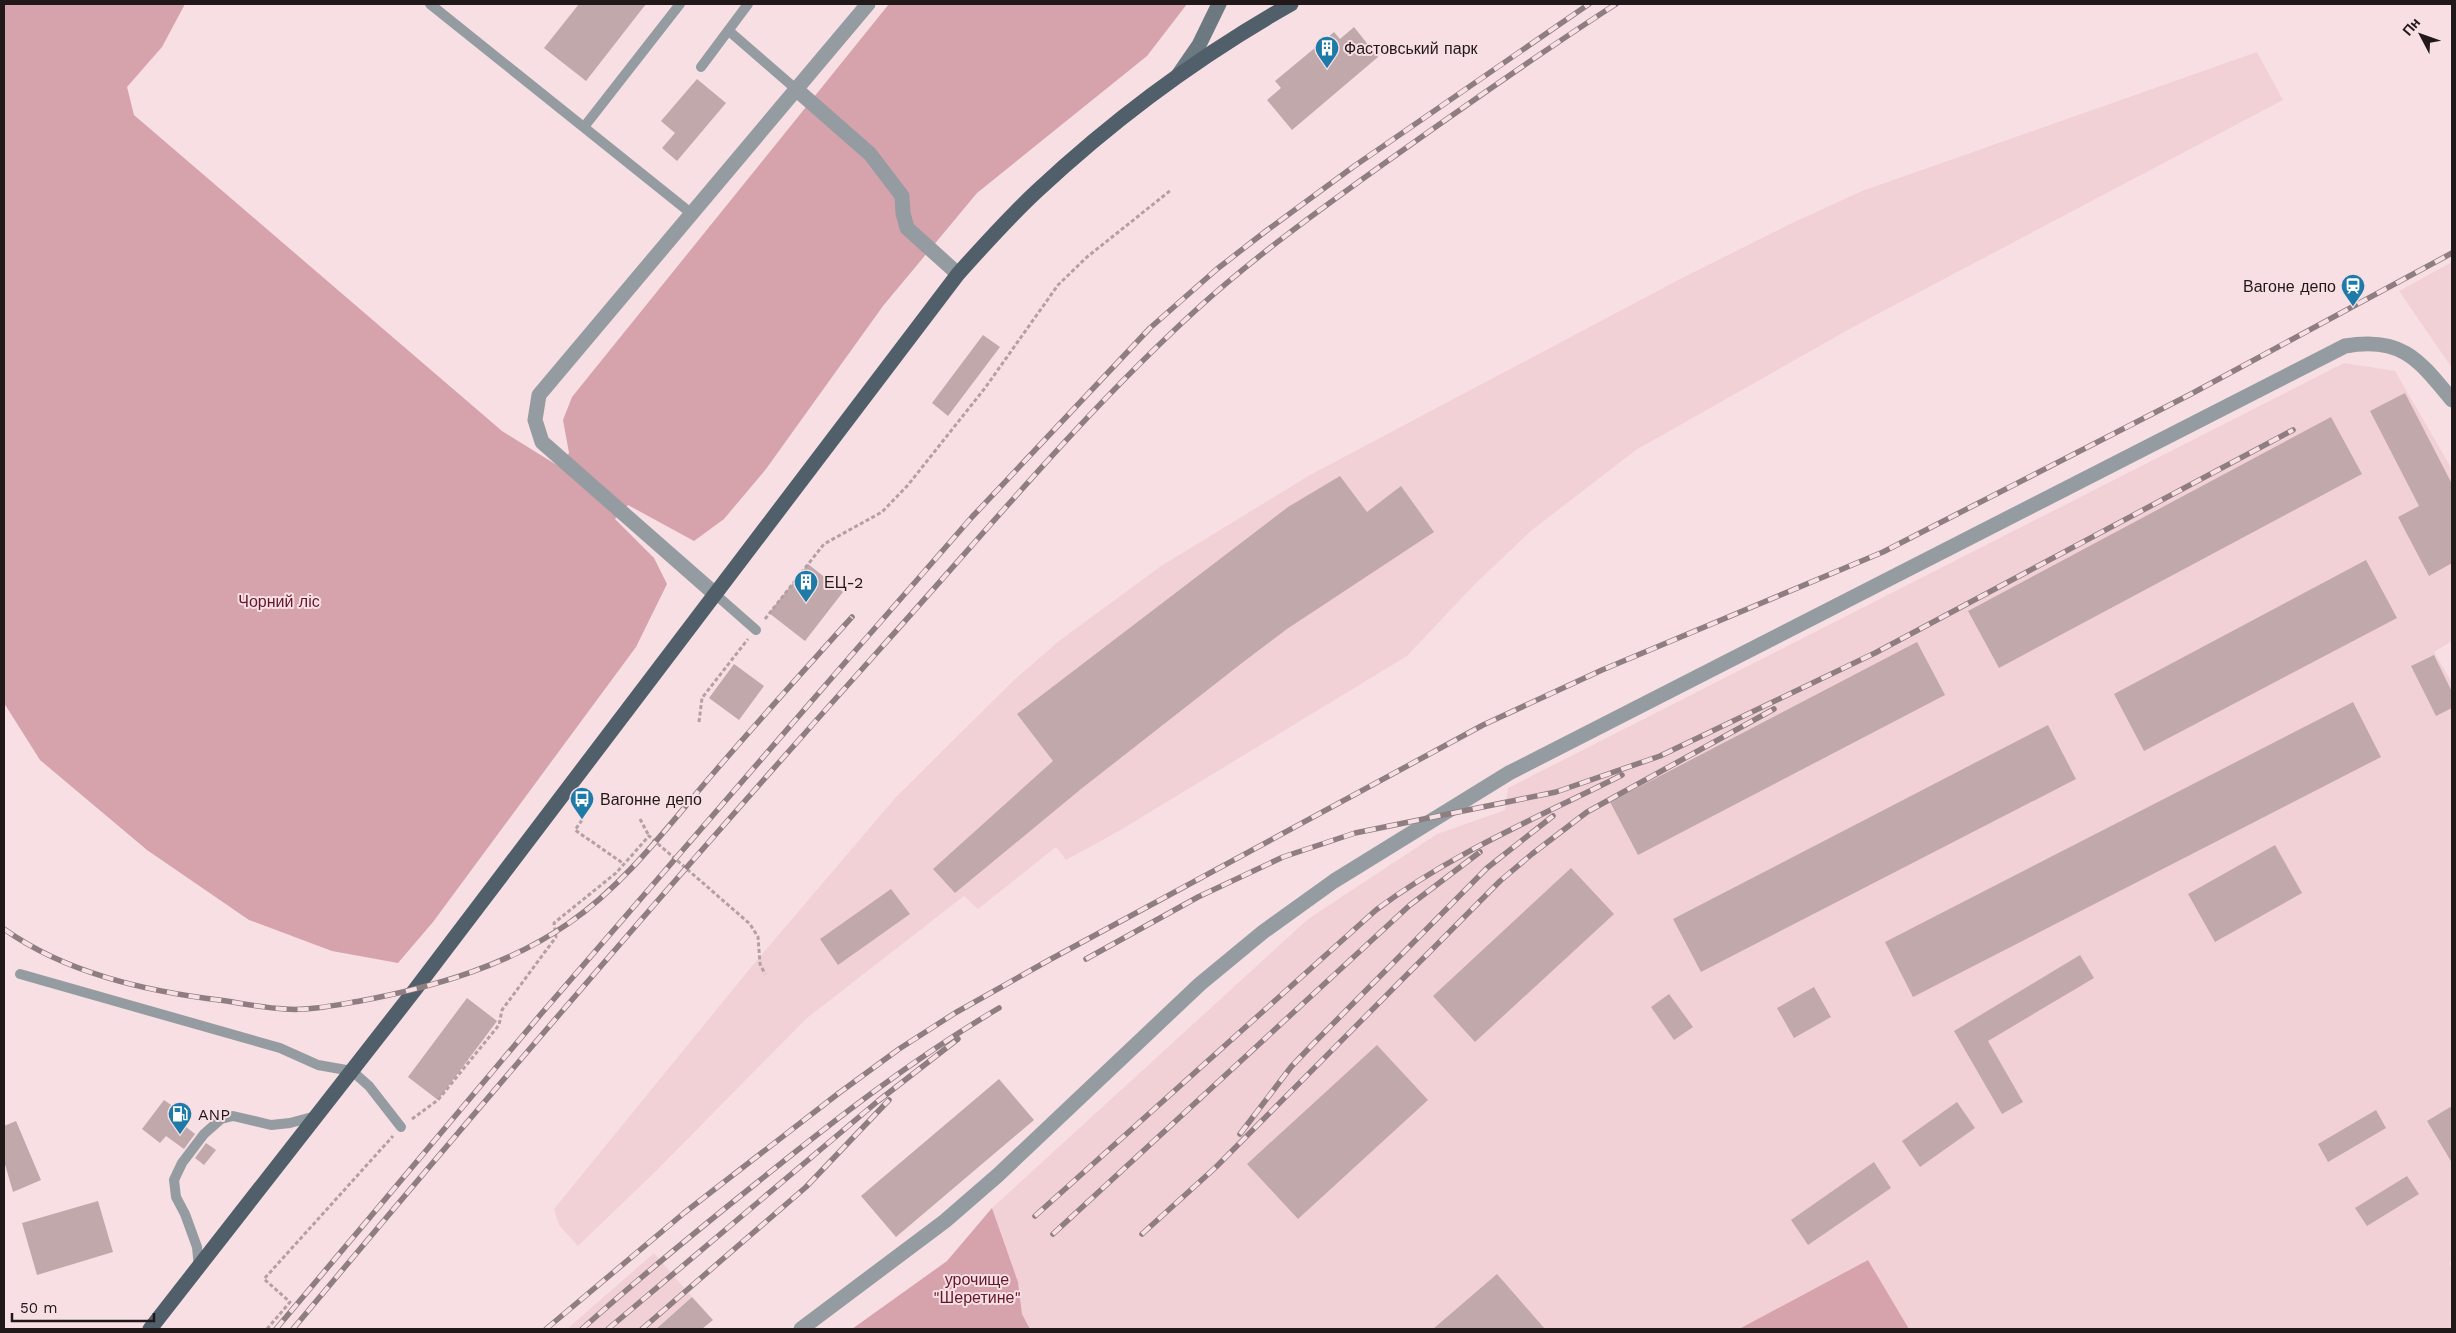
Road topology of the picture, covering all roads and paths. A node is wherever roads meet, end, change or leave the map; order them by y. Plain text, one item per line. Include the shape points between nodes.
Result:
1 (430, 4) edge
2 (680, 4) edge
3 (748, 4) edge
4 (868, 4) edge
5 (1219, 4) edge
6 (1291, 4) edge
7 (729, 31) junction
8 (701, 67) dead end
9 (1178, 75) junction
10 (797, 90) junction
11 (584, 127) junction
12 (1171, 190) dead end
13 (692, 214) junction
14 (958, 274) junction
15 (2452, 400) edge
16 (714, 594) junction
17 (756, 630) junction
18 (698, 722) dead end
19 (640, 819) dead end
20 (582, 820) dead end
21 (649, 836) junction
22 (624, 864) junction
23 (20, 974) dead end
24 (766, 974) dead end
25 (352, 1071) junction
26 (317, 1115) junction
27 (401, 1127) junction
28 (199, 1268) junction
29 (150, 1329) edge
30 (267, 1329) edge
31 (802, 1329) edge

1 - 11 lane
2 - 11 lane
3 - 7 lane
4 - 10 street
5 - 9 street via 1199,45
6 - 9 main road
7 - 8 lane
7 - 10 lane
9 - 14 main road via 1035,192
10 - 13 street
10 - 14 street via 870,154 902,196 907,228
11 - 13 lane
12 - 17 path via 1087,257 1058,285 985,388 908,485 882,512 824,544
13 - 16 street via 539,395 534,420 542,442
14 - 16 main road
15 - 31 street via 2420,363 2397,347 2362,343 2346,346 1509,773 1334,881 1262,932 1200,984 985,1187 930,1233
16 - 17 lane
16 - 25 main road
17 - 18 path via 702,698
19 - 21 path
20 - 22 path via 575,830
21 - 22 path
21 - 24 path via 750,924 758,937 760,964
22 - 27 path via 554,923 556,937 502,1010 499,1025 438,1100
23 - 25 lane via 280,1048 318,1065
25 - 26 main road
25 - 27 lane via 369,1086
26 - 28 main road
26 - 28 lane via 271,1125 233,1116 221,1119 204,1134 182,1163 174,1180 176,1197 198,1247
27 - 30 path via 264,1280 290,1302
28 - 29 main road

